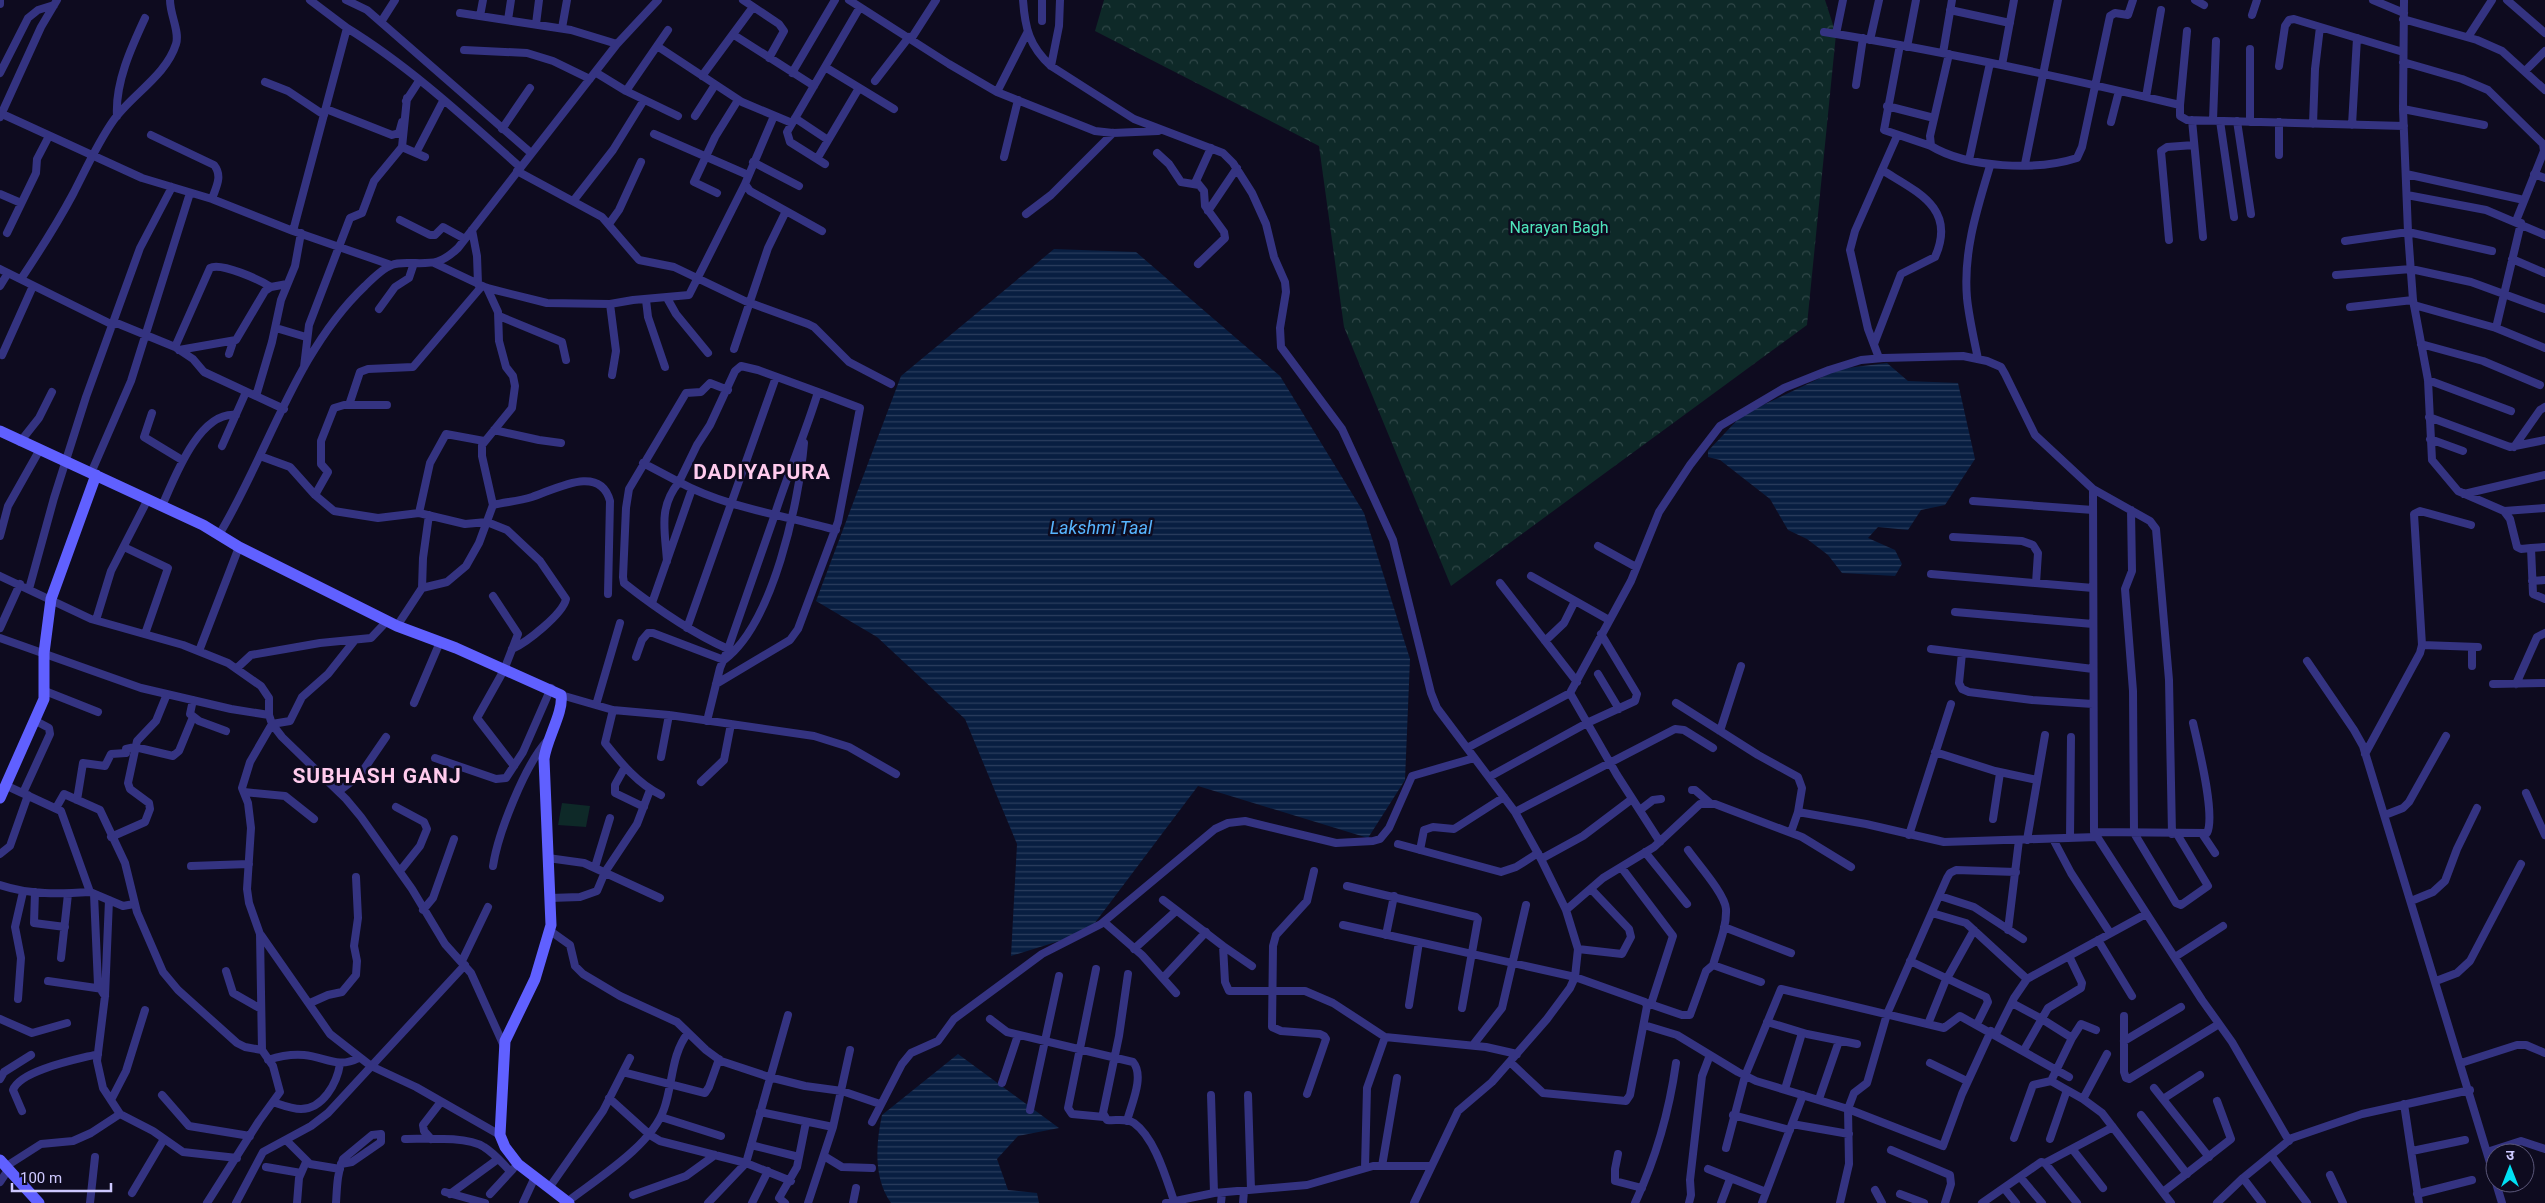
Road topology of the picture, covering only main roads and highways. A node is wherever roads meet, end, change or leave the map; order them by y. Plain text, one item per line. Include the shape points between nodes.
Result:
1 (0, 431) edge
2 (93, 474) junction
3 (3, 784) edge
4 (0, 798) edge
5 (4, 1165) edge
6 (568, 1202) edge
7 (39, 1203) edge

1 - 2 main road
2 - 3 main road via 51,599 44,653 45,691
2 - 6 main road via 220,533 239,547 392,624 556,692 561,703 544,759 550,930 535,979 504,1046 500,1136 514,1168 535,1177
3 - 4 main road
5 - 7 main road

